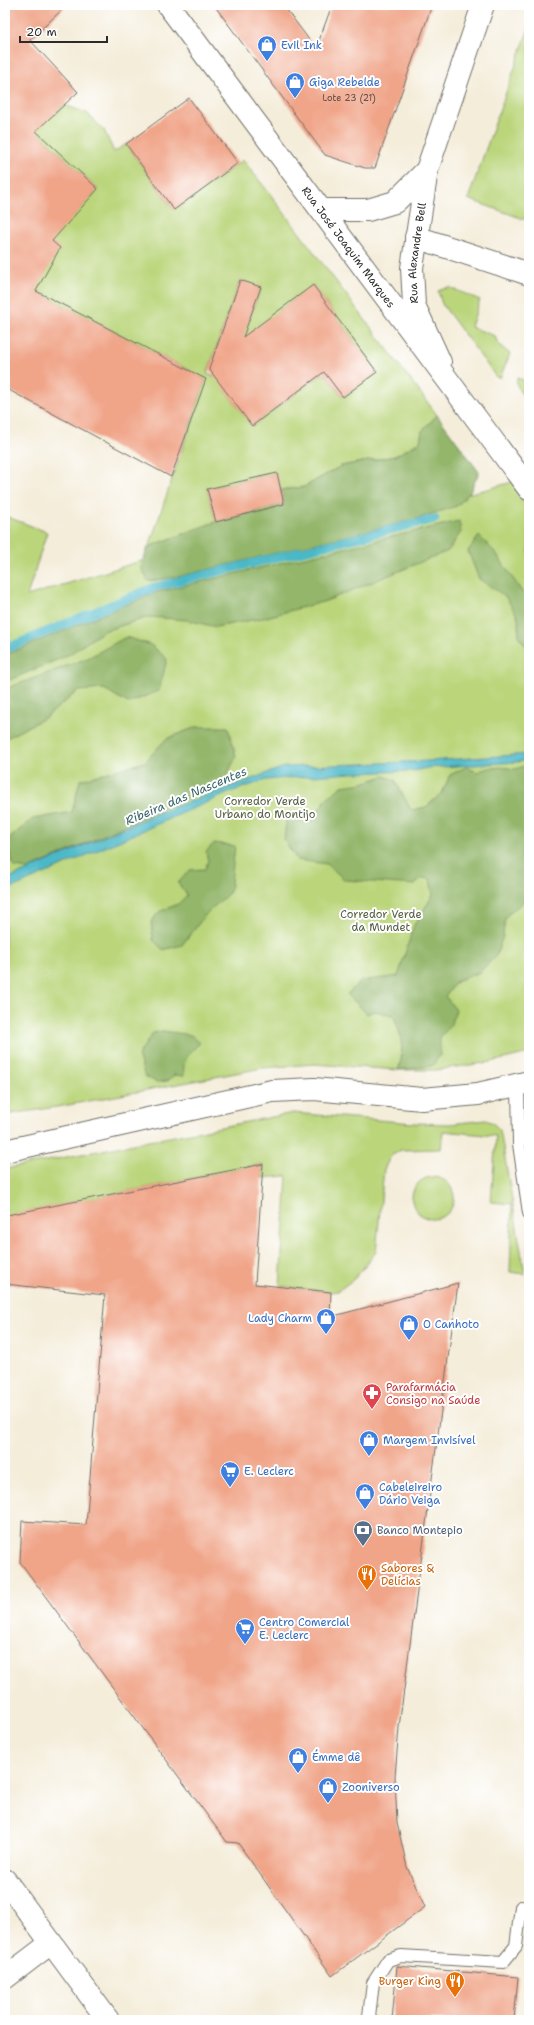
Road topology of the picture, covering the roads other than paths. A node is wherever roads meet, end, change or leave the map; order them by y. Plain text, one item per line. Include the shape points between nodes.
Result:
1 (168, 5) edge
2 (483, 5) edge
3 (427, 170) junction
4 (321, 210) junction
5 (416, 237) junction
6 (529, 274) edge
7 (446, 377) junction
8 (529, 488) edge
9 (525, 1084) edge
10 (5, 1151) edge
11 (525, 1167) edge
12 (528, 1206) edge
13 (5, 1880) edge
14 (521, 1907) dead end
15 (51, 1943) junction
16 (5, 1978) edge
17 (108, 2020) edge
18 (371, 2020) edge

1 - 4 street, Rua José Joaquim Marques
2 - 3 street, Rua Alexandre Bell
3 - 4 street, Rua Alexandre Bell via 395,202 368,210
3 - 5 street, Rua Alexandre Bell
4 - 7 street, Rua José Joaquim Marques
5 - 6 street
5 - 7 street, Rua Alexandre Bell via 412,268 414,305
7 - 8 street, Rua José Joaquim Marques
9 - 10 street via 478,1094 422,1099 314,1089 272,1091
9 - 11 lane
11 - 12 lane
13 - 15 street
14 - 18 lane via 516,1946 503,1962 401,1956 388,1960 373,1983 369,2016
15 - 16 street
15 - 17 street

